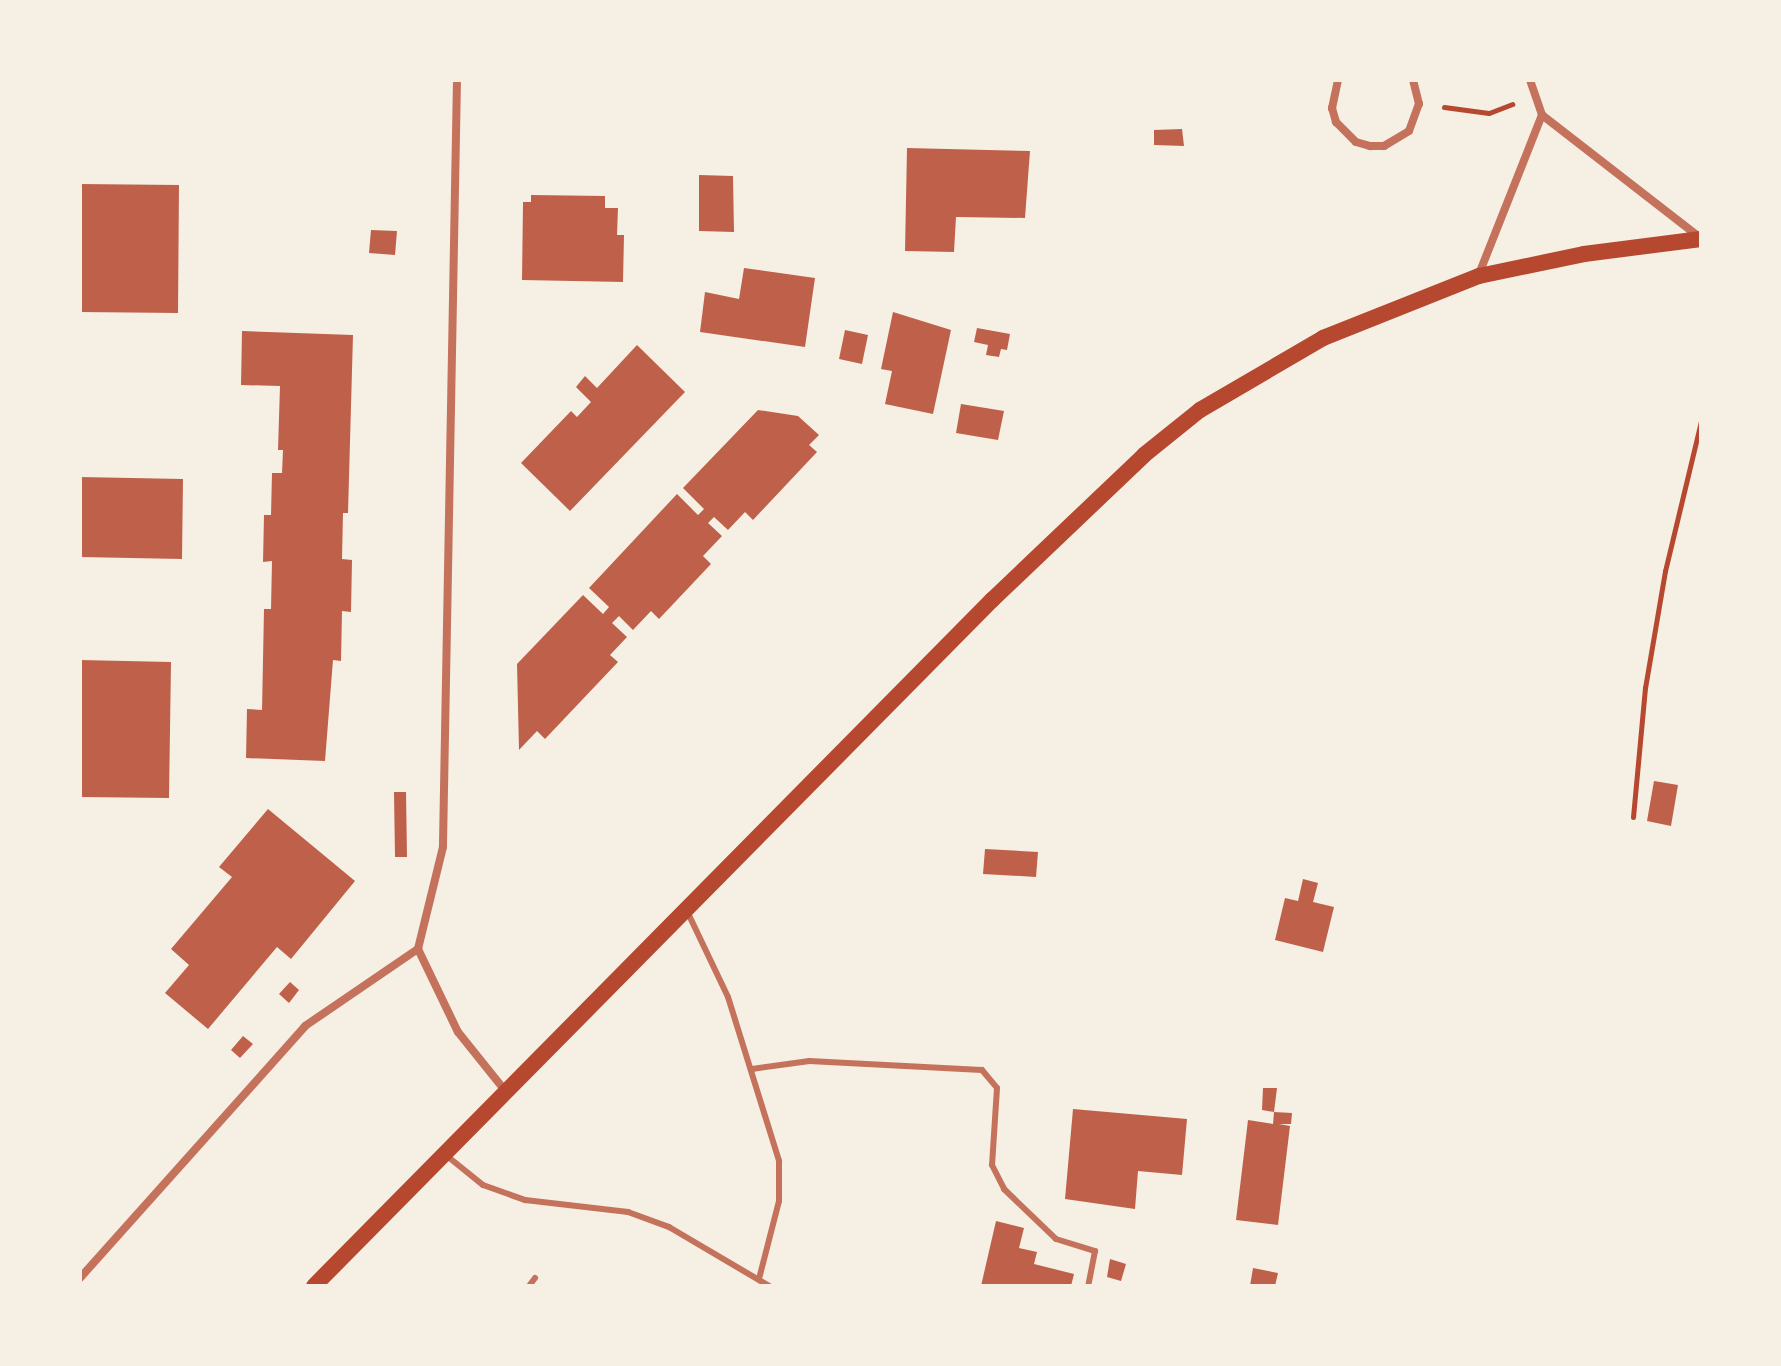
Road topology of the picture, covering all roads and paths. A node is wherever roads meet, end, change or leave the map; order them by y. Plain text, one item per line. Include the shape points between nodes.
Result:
1 (457, 80) edge
2 (1338, 80) edge
3 (1413, 80) edge
4 (1530, 80) edge
5 (1535, 95) junction
6 (1419, 104) junction
7 (1542, 115) junction
8 (1701, 239) edge
9 (1479, 276) junction
10 (1701, 421) edge
11 (1633, 817) dead end
12 (687, 909) junction
13 (418, 949) junction
14 (752, 1069) junction
15 (506, 1092) junction
16 (444, 1154) junction
17 (80, 1278) edge
18 (535, 1278) dead end
19 (759, 1279) junction
20 (314, 1286) edge
21 (529, 1286) edge
22 (769, 1286) edge
23 (1088, 1286) edge

1 - 13 street via 443,847
2 - 6 street via 1332,108 1336,122 1356,142 1384,146 1409,131
3 - 6 street
4 - 5 street
5 - 6 path via 1489,113
5 - 7 street
7 - 8 street
7 - 9 street
8 - 9 main road via 1584,254
9 - 12 main road via 1401,303 1260,371 1155,446 992,600
10 - 11 path via 1665,571 1645,688
12 - 14 lane via 713,959
12 - 15 main road
13 - 15 street via 458,1032
13 - 17 street via 305,1026
14 - 19 lane via 779,1161 779,1201
14 - 23 lane via 809,1061 982,1070 997,1088 992,1165 1004,1189 1056,1239 1095,1251
15 - 16 main road
16 - 19 lane via 483,1185 525,1200 628,1212 669,1227
16 - 20 main road
18 - 21 lane
19 - 22 lane

